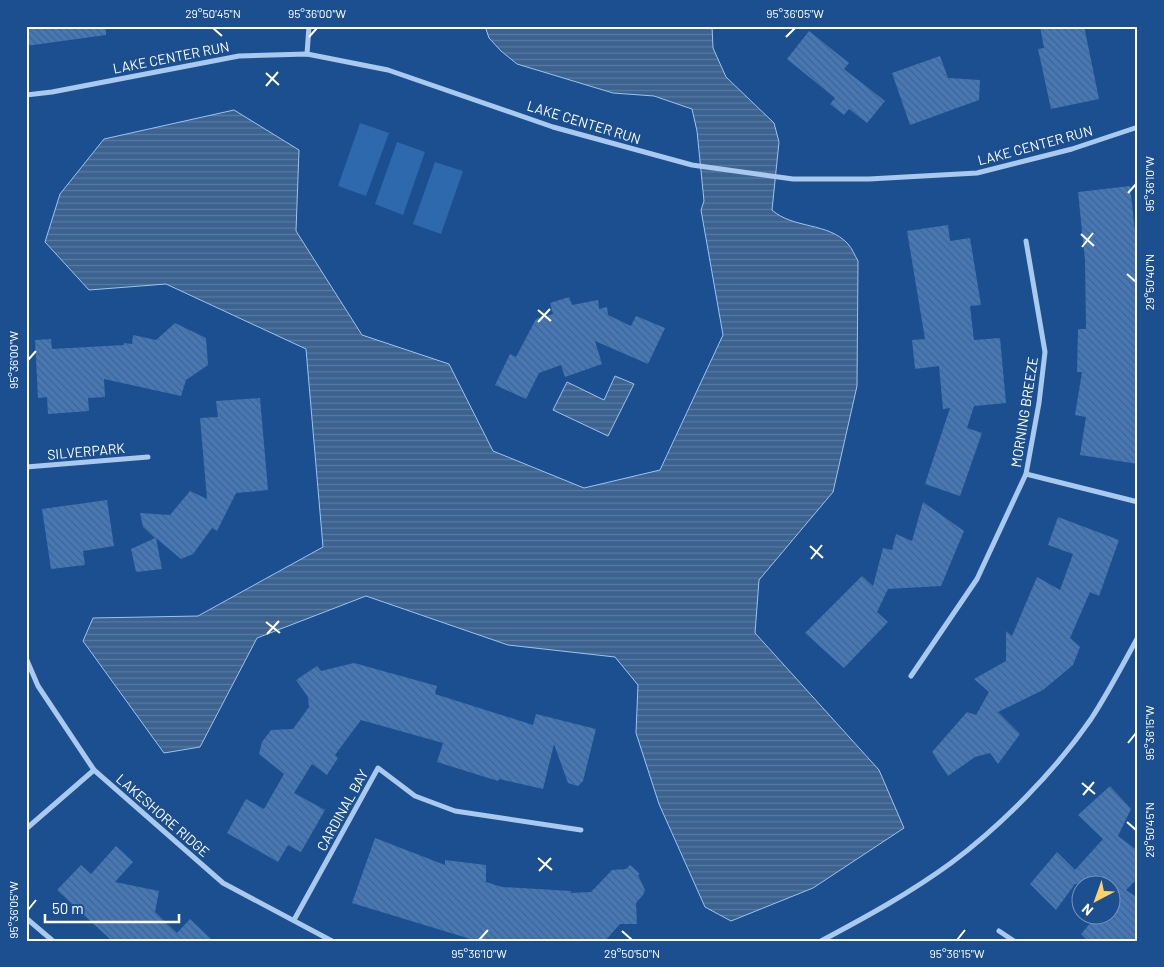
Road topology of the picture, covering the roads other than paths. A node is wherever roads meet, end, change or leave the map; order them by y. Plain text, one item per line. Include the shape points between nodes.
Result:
1 (309, 26) edge
2 (307, 54) junction
3 (26, 95) edge
4 (1138, 127) edge
5 (1026, 241) dead end
6 (148, 457) dead end
7 (26, 467) edge
8 (1026, 474) junction
9 (1138, 502) edge
10 (1138, 637) edge
11 (26, 658) edge
12 (911, 676) dead end
13 (94, 770) junction
14 (26, 828) edge
15 (581, 830) dead end
16 (26, 918) edge
17 (294, 920) junction
18 (999, 931) dead end
19 (52, 941) edge
20 (332, 941) edge
21 (821, 941) edge
22 (1014, 941) edge

1 - 2 street
2 - 3 street, LAKE CENTER RUN via 239,56
2 - 4 street, LAKE CENTER RUN via 388,70 554,126 692,165 793,179 977,173 1072,149
5 - 8 street, MORNING BREEZE via 1045,352
6 - 7 street, SILVERPARK
8 - 9 street
8 - 12 street, MORNING BREEZE via 977,579
10 - 21 street via 1091,719 1049,772 994,827 952,862 897,900
11 - 13 street, LAKESHORE RIDGE via 38,686
13 - 14 street
13 - 17 street, LAKESHORE RIDGE via 223,883
15 - 17 street, CARDINAL BAY via 455,811 415,796 378,768
16 - 19 street
17 - 20 street, LAKESHORE RIDGE
18 - 22 street

